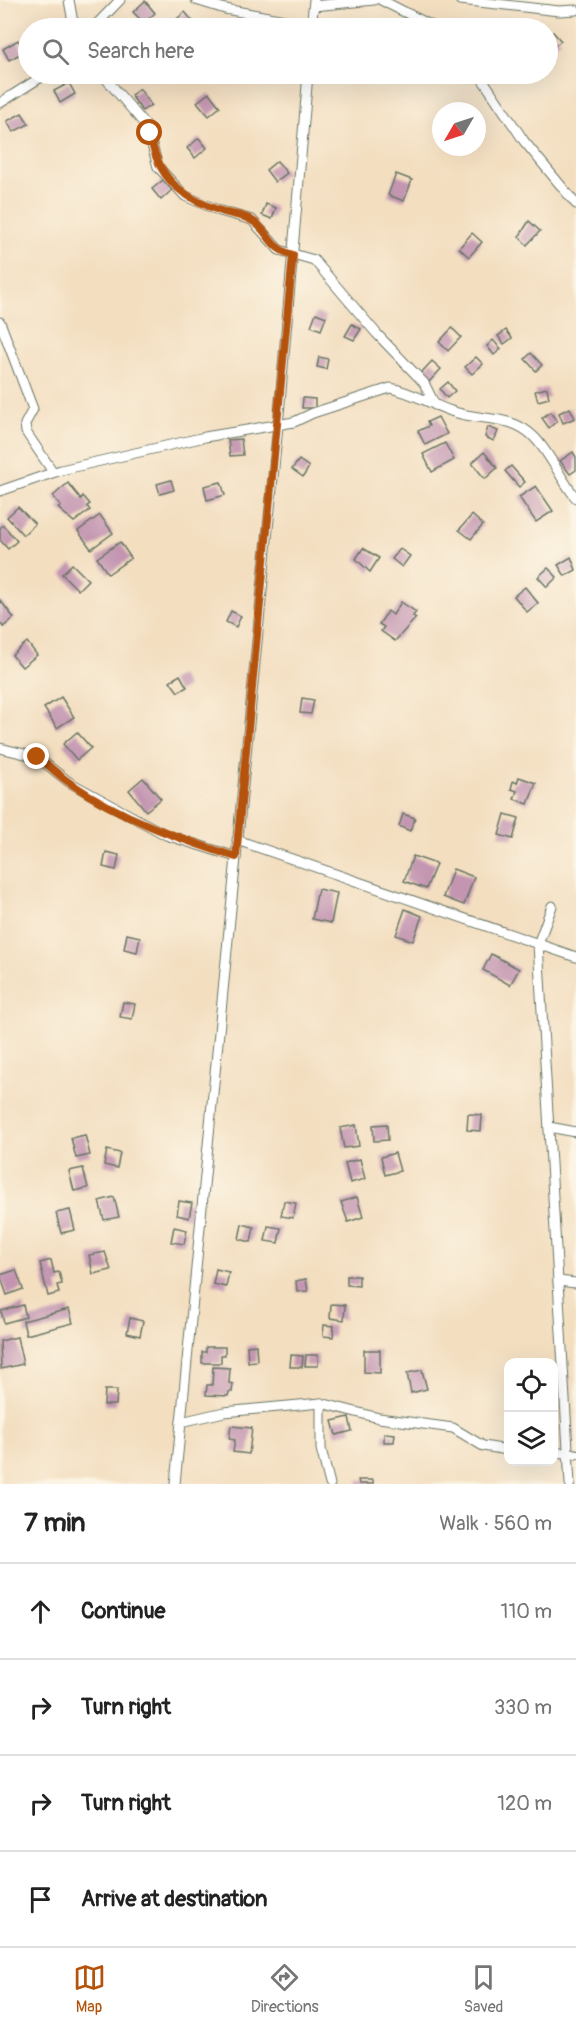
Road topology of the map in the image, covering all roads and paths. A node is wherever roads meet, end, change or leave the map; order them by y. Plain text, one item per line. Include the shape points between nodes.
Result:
1 (69, 0) edge
2 (120, 0) edge
3 (196, 0) edge
4 (374, 0) edge
5 (381, 0) edge
6 (460, 0) edge
7 (314, 3) edge
8 (509, 3) edge
9 (576, 11) edge
10 (72, 18) edge
11 (103, 18) edge
12 (268, 18) edge
13 (312, 18) edge
14 (416, 18) edge
15 (30, 84) edge
16 (110, 84) edge
17 (307, 84) edge
18 (486, 84) edge
19 (0, 103) edge
20 (576, 204) edge
21 (293, 255) junction
22 (0, 322) edge
23 (435, 405) junction
24 (278, 426) junction
25 (53, 472) junction
26 (0, 491) edge
27 (576, 498) edge
28 (0, 748) edge
29 (237, 840) junction
30 (236, 857) junction
31 (552, 906) dead end
32 (538, 944) junction
33 (576, 957) edge
34 (549, 1127) junction
35 (576, 1132) edge
36 (558, 1281) junction
37 (576, 1283) edge
38 (321, 1403) junction
39 (181, 1422) junction
40 (504, 1449) edge
41 (572, 1454) edge
42 (175, 1484) edge
43 (330, 1484) edge
44 (570, 1484) edge

1 - 10 street
2 - 11 street
3 - 12 street
4 - 7 street
5 - 14 street
6 - 8 street
7 - 13 street
8 - 9 street
15 - 19 street
16 - 21 street via 147,128 158,166 185,196 252,220 275,248
17 - 21 street
18 - 20 street via 524,141
21 - 23 street via 314,260 420,377
21 - 24 street
22 - 25 street via 33,409 25,424 26,432
23 - 24 street via 390,388
23 - 27 street via 522,427 544,449
24 - 25 street via 205,437
24 - 29 street
25 - 26 street
28 - 30 street via 37,757 69,782 166,835
29 - 30 street
29 - 32 street
30 - 39 street
31 - 32 street
32 - 33 street
32 - 34 street
34 - 35 street
34 - 36 street
36 - 37 street
36 - 41 street
38 - 39 street via 224,1412
38 - 40 street via 379,1418 453,1428 483,1446
38 - 43 street via 321,1449
39 - 42 street
41 - 44 street

